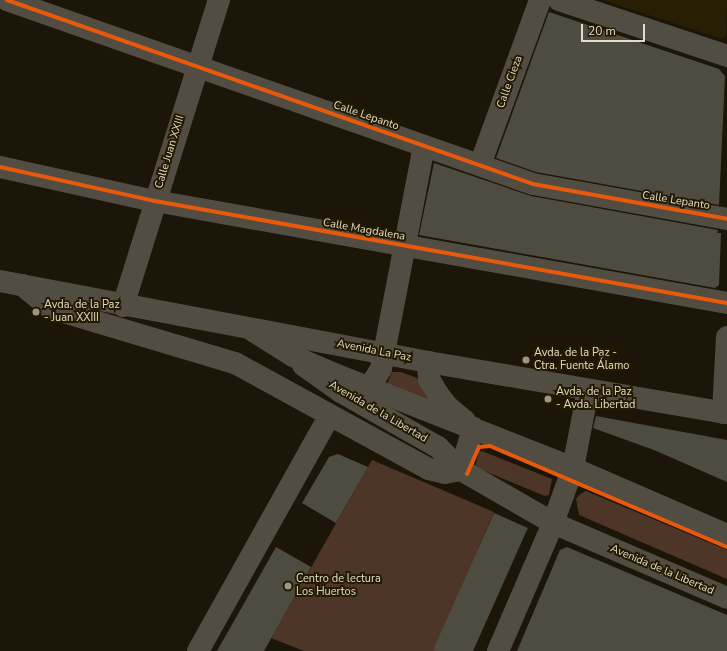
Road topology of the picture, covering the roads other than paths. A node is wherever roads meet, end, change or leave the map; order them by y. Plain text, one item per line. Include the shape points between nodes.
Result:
1 (7, 0) edge
2 (219, 0) edge
3 (540, 0) edge
4 (559, 0) edge
5 (727, 56) edge
6 (197, 66) junction
7 (424, 146) junction
8 (480, 165) junction
9 (0, 167) edge
10 (155, 201) junction
11 (727, 219) edge
12 (404, 246) junction
13 (0, 281) edge
14 (22, 285) junction
15 (727, 303) edge
16 (123, 306) junction
17 (247, 326) junction
18 (727, 337) edge
19 (384, 353) junction
20 (293, 356) junction
21 (428, 362) junction
22 (369, 388) junction
23 (588, 390) junction
24 (725, 413) edge
25 (329, 417) junction
26 (473, 428) junction
27 (573, 468) junction
28 (461, 470) junction
29 (553, 523) junction
30 (727, 535) edge
31 (727, 598) edge
32 (198, 651) edge
33 (498, 651) edge

1 - 6 street, Calle Lepanto
2 - 6 street, Calle Juan XXIII
3 - 8 street, Calle Cieza
4 - 5 street
6 - 7 street, Calle Lepanto
6 - 10 street, Calle Juan XXIII
7 - 8 street, Calle Lepanto
7 - 12 street
8 - 11 street, Calle Lepanto via 533,184
9 - 10 street, Calle Magdalena
10 - 12 street, Calle Magdalena
10 - 16 street, Calle Juan XXIII
12 - 15 street, Calle Magdalena
12 - 19 street
13 - 14 street, Avenida La Paz
14 - 16 street, Avenida La Paz
14 - 25 street, Avenida La Paz via 50,308 235,363 263,376
16 - 17 street, Avenida La Paz
17 - 19 street, Avenida La Paz
17 - 20 street, Avenida de la Libertad via 269,343
18 - 24 street
19 - 21 street, Avenida La Paz
19 - 22 street via 379,376
20 - 22 street, Avenida de la Libertad
20 - 28 street, Avenida de la Libertad via 341,392 438,447
21 - 23 street, Avenida La Paz
21 - 26 street, Avenida de la Libertad via 429,379 438,394 447,406
22 - 26 street, Avenida de la Libertad
23 - 24 street, Avenida La Paz
23 - 27 street
25 - 28 street via 429,469 445,473
25 - 32 street
26 - 27 street, Avenida de la Libertad
26 - 28 street
27 - 29 street
27 - 30 street, Avenida de la Libertad
28 - 29 street, Avenida de la Libertad
29 - 31 street, Avenida de la Libertad
29 - 33 street

